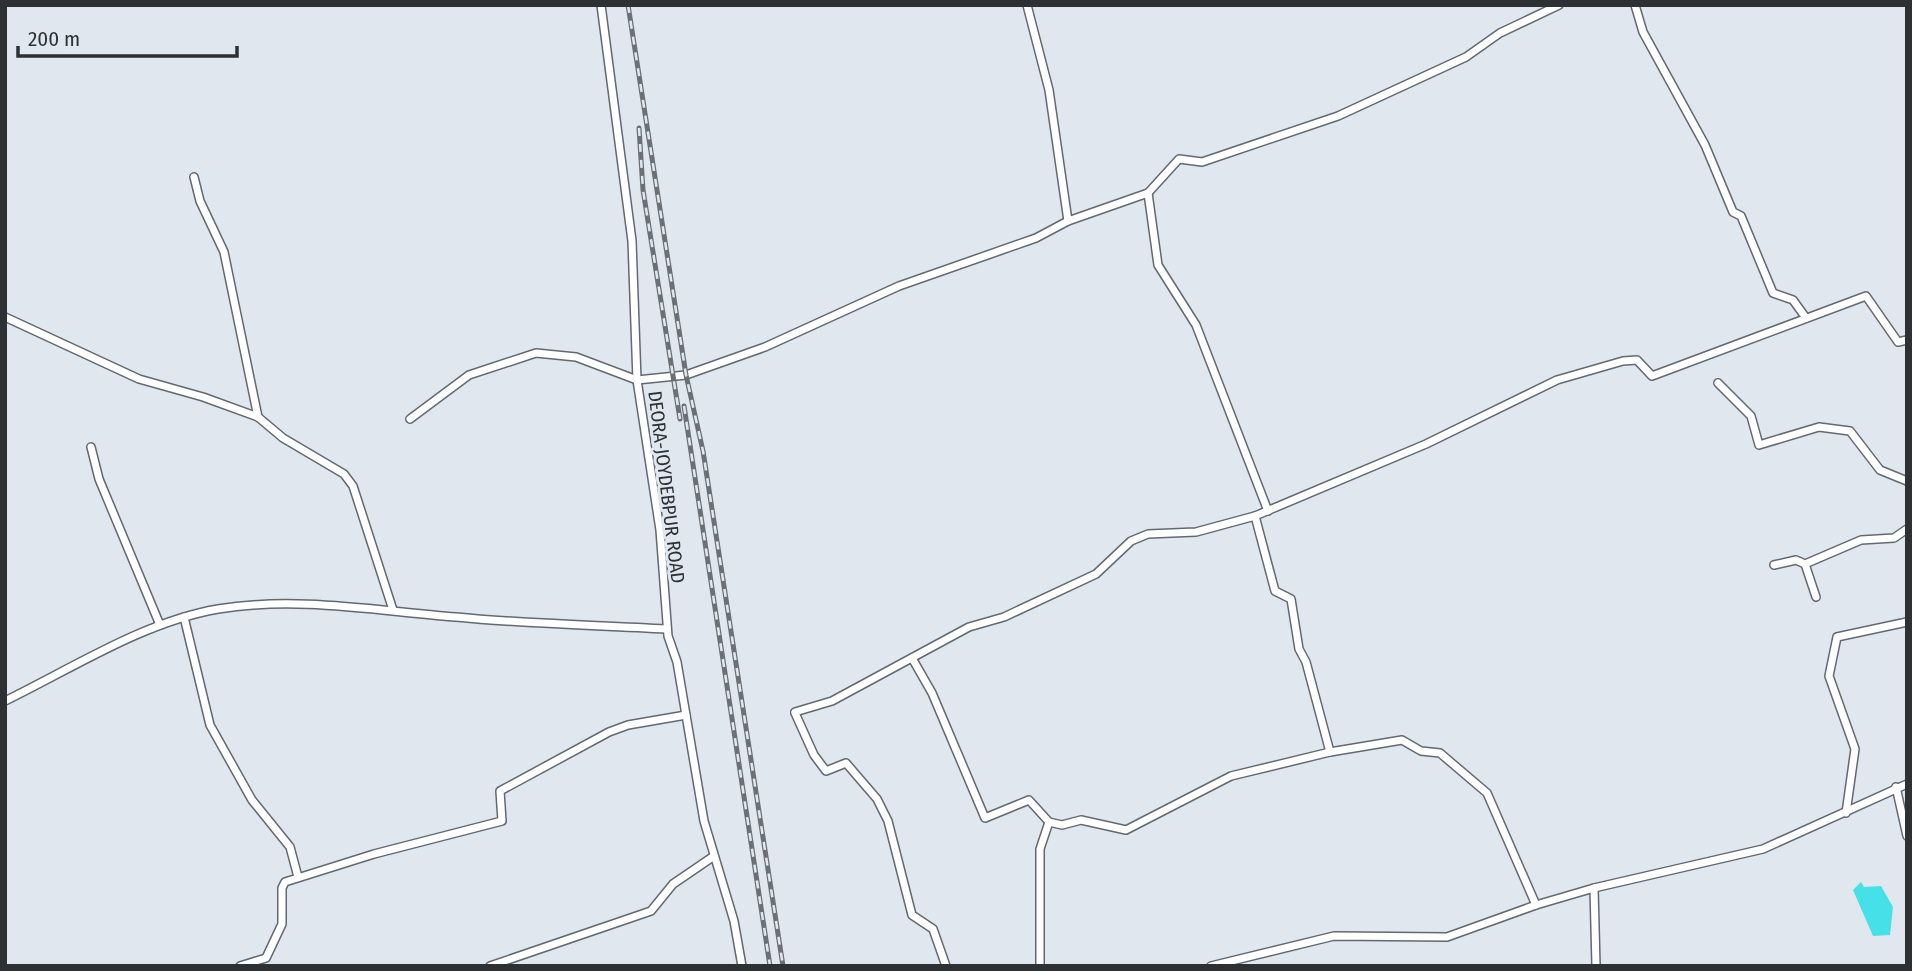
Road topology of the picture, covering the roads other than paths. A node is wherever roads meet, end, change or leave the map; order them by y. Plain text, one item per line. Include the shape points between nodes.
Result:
1 (601, 5) edge
2 (1027, 5) edge
3 (1559, 5) edge
4 (1635, 5) edge
5 (194, 177) dead end
6 (1149, 193) junction
7 (1068, 221) junction
8 (5, 317) edge
9 (1806, 318) junction
10 (1907, 340) edge
11 (637, 380) junction
12 (1718, 383) dead end
13 (258, 418) junction
14 (410, 419) dead end
15 (91, 447) dead end
16 (1907, 481) edge
17 (1268, 511) junction
18 (1255, 516) junction
19 (1907, 529) edge
20 (1805, 564) junction
21 (1774, 565) dead end
22 (1816, 597) dead end
23 (393, 610) junction
24 (184, 617) junction
25 (1907, 622) edge
26 (160, 625) junction
27 (667, 629) junction
28 (912, 658) junction
29 (5, 701) edge
30 (686, 715) junction
31 (1330, 752) junction
32 (1907, 784) edge
33 (1896, 787) junction
34 (1846, 813) junction
35 (1049, 822) junction
36 (1907, 836) edge
37 (714, 856) junction
38 (298, 877) junction
39 (1594, 888) junction
40 (1536, 905) junction
41 (240, 966) edge
42 (490, 966) edge
43 (742, 966) edge
44 (946, 966) edge
45 (1040, 966) edge
46 (1211, 966) edge
47 (1596, 966) edge

1 - 11 street, DEORA-JOYDEBPUR ROAD via 632,241
2 - 7 street via 1049,90
3 - 6 street via 1500,33 1466,57 1338,116 1202,162 1180,159
4 - 9 street via 1643,32 1705,145 1733,212 1741,216 1773,293 1793,300
5 - 13 street via 224,252
6 - 7 street
6 - 17 street via 1158,265 1196,325
7 - 11 street via 1036,238 900,286 765,347 686,375
8 - 13 street via 139,379
9 - 10 street via 1866,296 1898,342
9 - 17 street via 1652,376 1637,360 1557,380 1426,444
11 - 14 street via 576,357 536,353 469,376
11 - 27 street, DEORA-JOYDEBPUR ROAD via 660,530
12 - 16 street via 1751,416 1759,445 1819,427 1850,432 1880,470
13 - 23 street via 351,481
15 - 26 street via 99,479
17 - 18 street
18 - 28 street via 1196,532 1148,534 1131,541 1096,574 1004,617 969,627
18 - 31 street via 1275,591 1291,598 1299,649
19 - 20 street via 1894,538 1861,540
20 - 21 street via 1796,560
20 - 22 street
23 - 24 street via 248,606
23 - 27 street
24 - 26 street
24 - 38 street via 210,725 252,800 290,847
25 - 34 street via 1837,637 1829,676 1855,749
26 - 29 street
27 - 30 street, DEORA-JOYDEBPUR ROAD
28 - 35 street via 932,694 982,816 988,818 1029,800
28 - 44 street via 832,701 795,712 825,771 846,763 877,799 888,821 910,912 933,929
30 - 37 street, DEORA-JOYDEBPUR ROAD
30 - 38 street via 609,732 500,791 502,821
31 - 35 street via 1231,776 1126,830 1082,820 1062,825
31 - 40 street via 1402,740 1422,751 1440,753 1488,794
32 - 33 street
33 - 34 street
33 - 36 street
34 - 39 street via 1763,849
35 - 45 street via 1040,849
37 - 42 street via 673,884 651,911
37 - 43 street, DEORA-JOYDEBPUR ROAD
38 - 41 street via 283,885 282,924 267,958
39 - 40 street
39 - 47 street
40 - 46 street via 1447,937 1334,936

